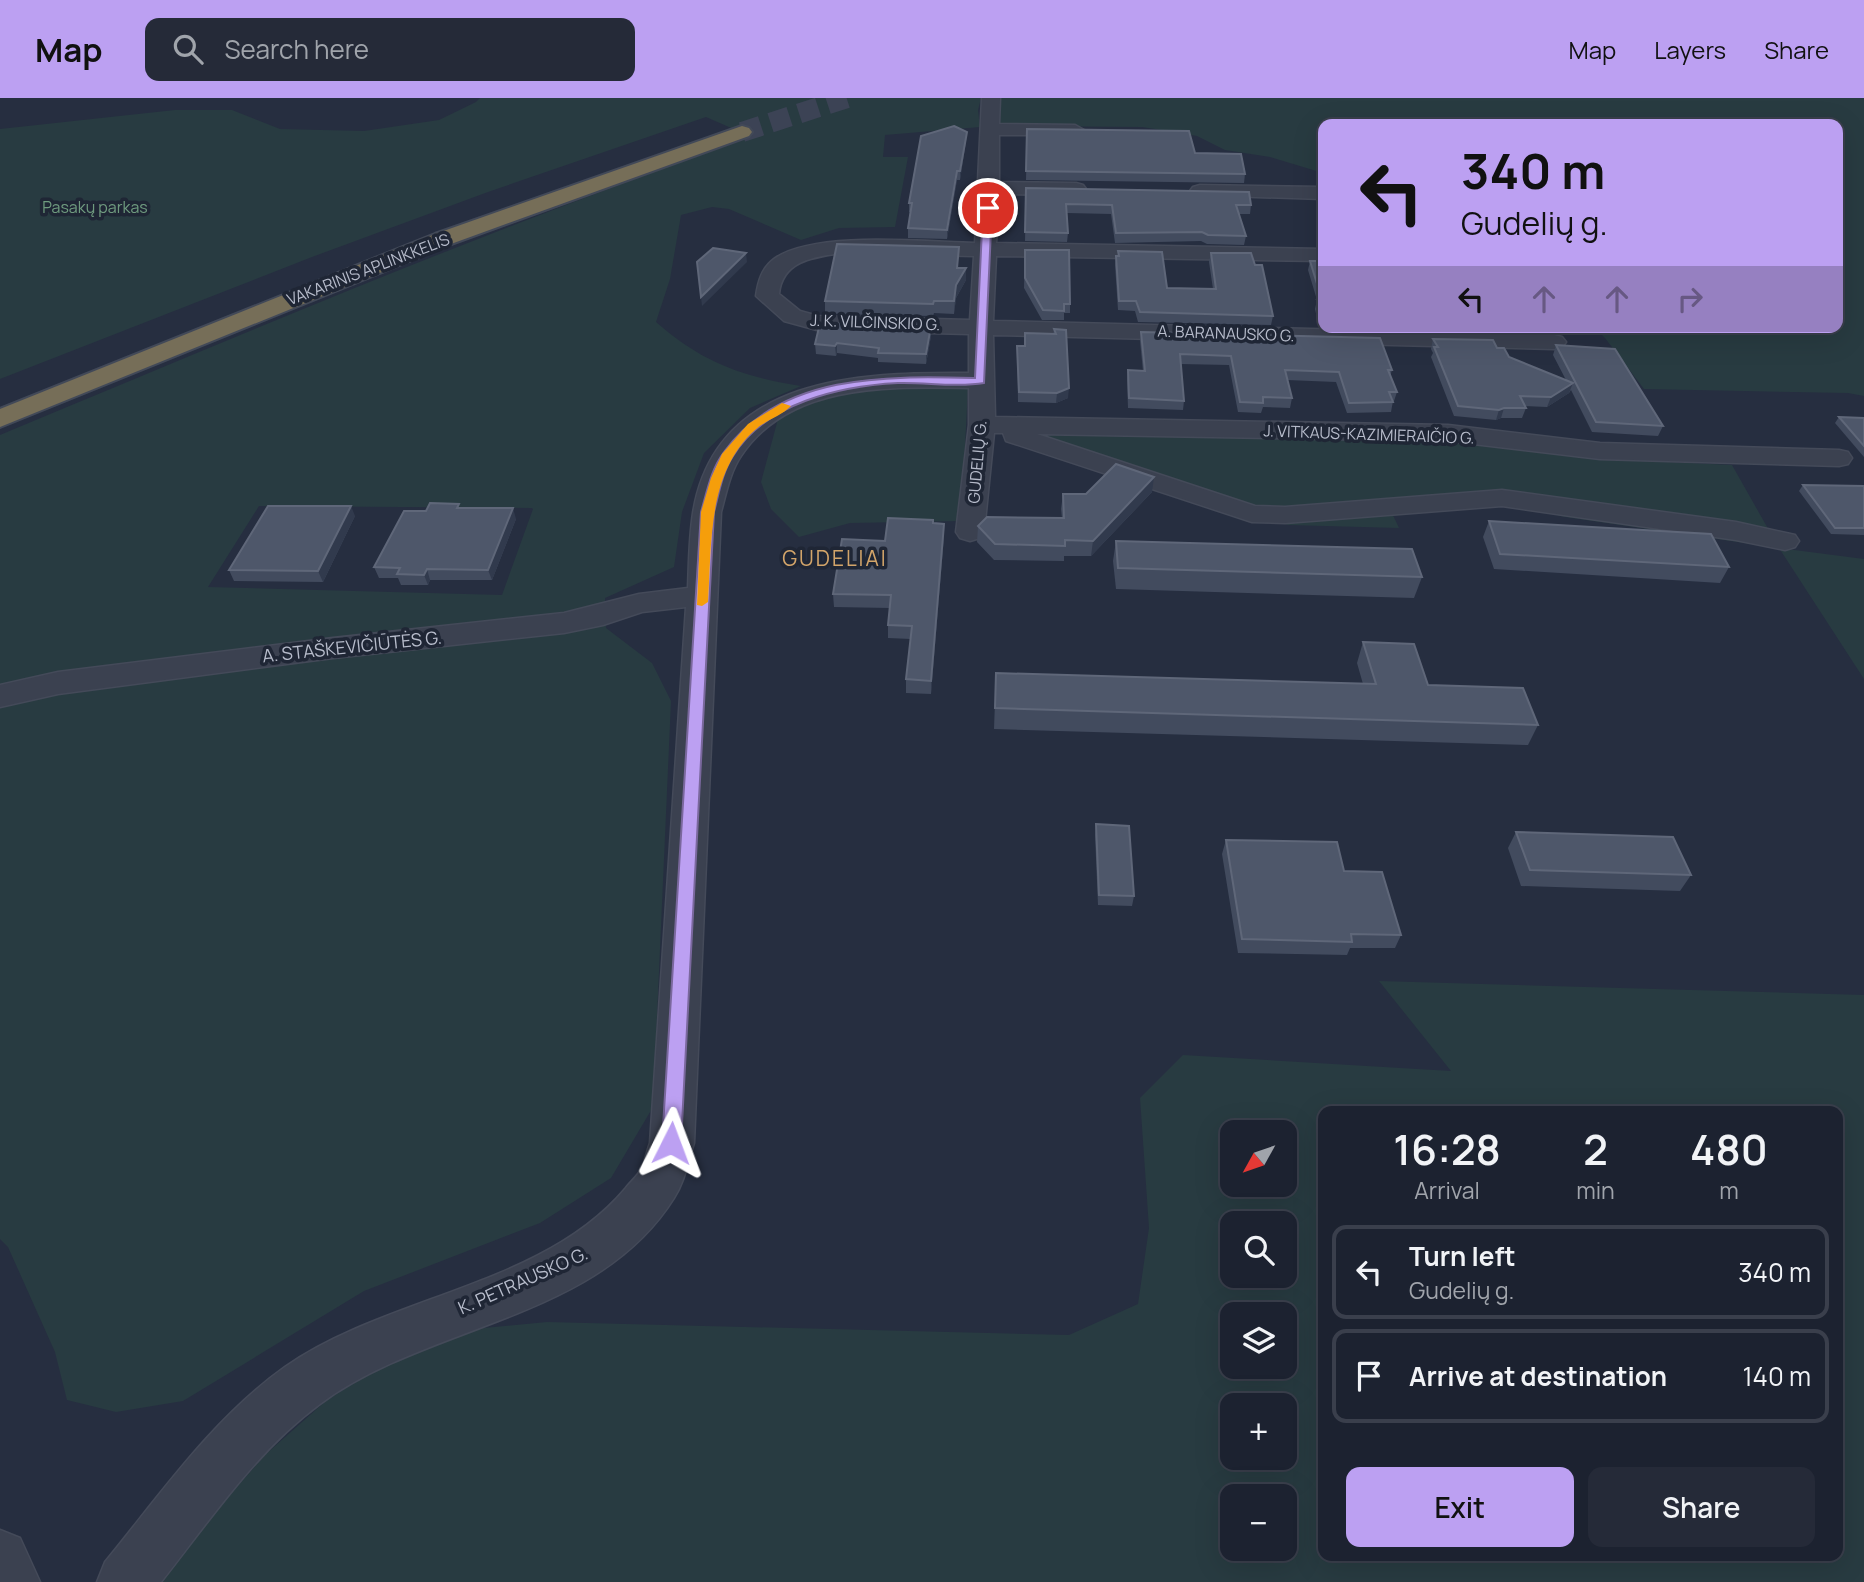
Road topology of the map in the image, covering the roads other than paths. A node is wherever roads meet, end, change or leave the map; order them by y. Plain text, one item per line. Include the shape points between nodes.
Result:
1 (991, 98) edge
2 (719, 122) tunnel mouth
3 (988, 129) junction
4 (1095, 130) edge
5 (742, 132) tunnel mouth
6 (989, 188) junction
7 (1100, 190) edge
8 (1184, 191) edge
9 (1318, 193) edge
10 (984, 249) junction
11 (1318, 255) edge
12 (270, 285) dead end
13 (981, 326) junction
14 (1554, 342) dead end
15 (980, 381) junction
16 (0, 419) edge
17 (991, 425) junction
18 (1839, 458) dead end
19 (970, 532) dead end
20 (1784, 541) dead end
21 (702, 596) junction
22 (0, 696) edge
23 (0, 1558) edge
24 (12, 1582) edge
25 (125, 1582) edge

1 - 3 street, GUDELIŲ G.
2 - 12 highway, VAKARINIS APLINKKELIS via 422,226
3 - 4 street
3 - 6 street, GUDELIŲ G.
5 - 16 highway, VAKARINIS APLINKKELIS via 443,239
6 - 7 street
6 - 10 street, GUDELIŲ G.
8 - 9 street
10 - 11 street
10 - 13 street, GUDELIŲ G.
10 - 13 street, J. K. VILČINSKIO G. via 827,249 777,266 767,282 768,296 777,306 817,323
13 - 14 street, A. BARANAUSKO G.
13 - 15 street, GUDELIŲ G.
15 - 17 street, GUDELIŲ G.
15 - 21 street, K. PETRAUSKO G. via 898,380 830,389 800,398 752,426 727,454 717,478 708,512
17 - 18 street, J. VITKAUS-KAZIMIERAIČIO G. via 1448,433 1600,451
17 - 19 street, GUDELIŲ G.
17 - 20 street via 1252,514 1502,498
21 - 22 street, A. STAŠKEVIČIŪTĖS G. via 650,601 551,625 58,683
21 - 25 street, K. PETRAUSKO G. via 671,1143 659,1181 638,1211 583,1257 388,1339 303,1385 265,1417
23 - 24 street

